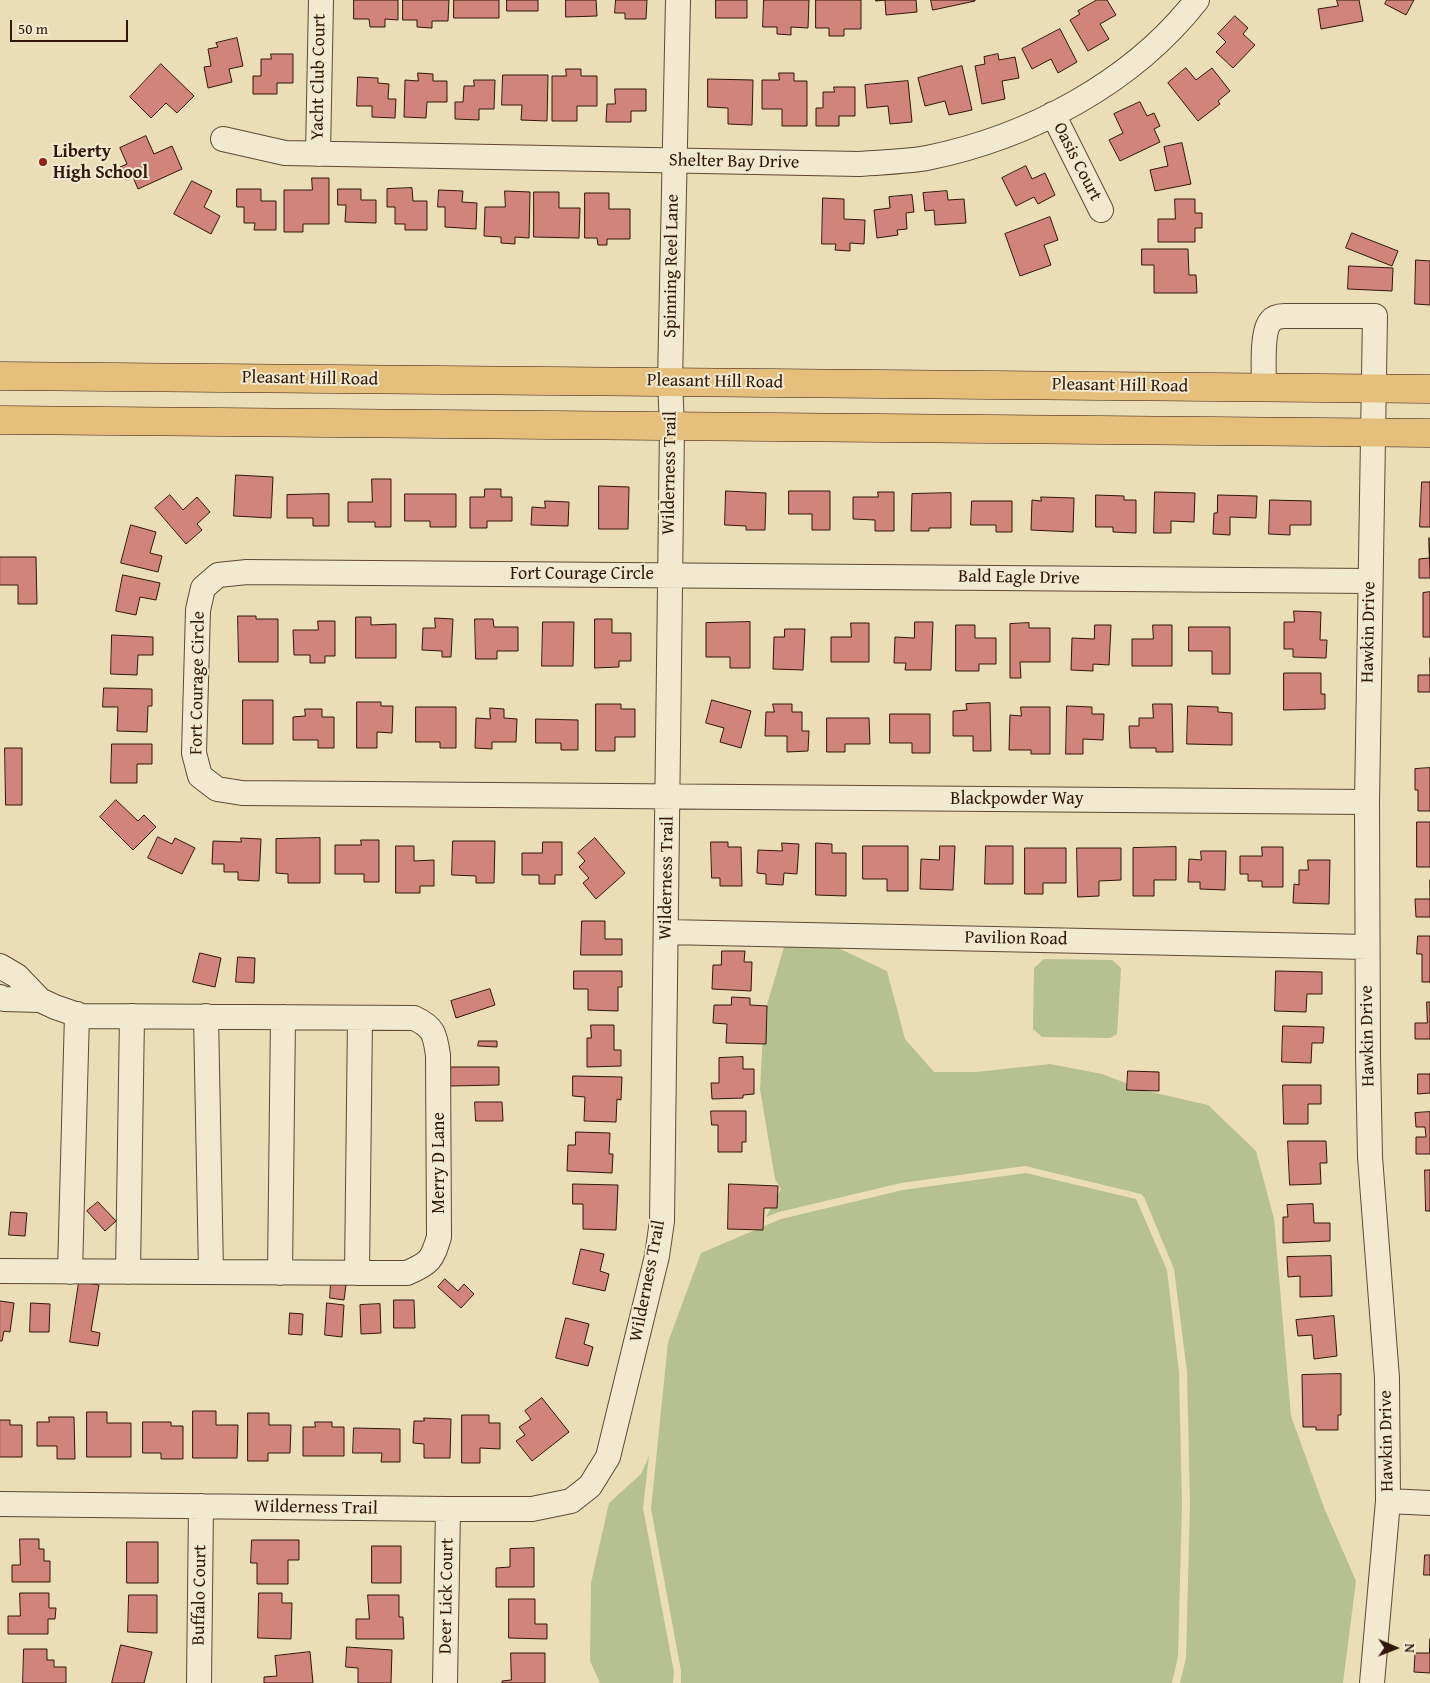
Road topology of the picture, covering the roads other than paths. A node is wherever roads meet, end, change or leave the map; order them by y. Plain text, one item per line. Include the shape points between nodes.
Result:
1 (321, 0) edge
2 (678, 0) edge
3 (1197, 0) edge
4 (1053, 114) junction
5 (223, 139) dead end
6 (318, 154) junction
7 (674, 161) junction
8 (1101, 210) dead end
9 (0, 376) edge
10 (670, 382) junction
11 (1264, 388) junction
12 (1374, 389) junction
13 (1430, 389) edge
14 (0, 420) edge
15 (672, 426) junction
16 (1373, 432) junction
17 (1430, 433) edge
18 (669, 574) junction
19 (1370, 581) junction
20 (668, 797) junction
21 (1367, 802) junction
22 (666, 932) junction
23 (1367, 947) junction
24 (0, 966) edge
25 (0, 997) edge
26 (40, 1000) junction
27 (77, 1014) junction
28 (132, 1016) junction
29 (206, 1016) junction
30 (283, 1017) junction
31 (360, 1018) junction
32 (0, 1271) edge
33 (70, 1272) junction
34 (128, 1272) junction
35 (211, 1272) junction
36 (280, 1272) junction
37 (357, 1273) junction
38 (1388, 1501) junction
39 (1430, 1503) edge
40 (0, 1504) edge
41 (201, 1506) junction
42 (448, 1509) junction
43 (199, 1683) edge
44 (445, 1683) edge
45 (1372, 1683) edge

1 - 6 street, Yacht Club Court
2 - 7 street, Spinning Reel Lane
3 - 4 street, Shelter Bay Drive via 1137,62 1092,94
4 - 7 street, Shelter Bay Drive via 1028,127 926,158 859,164
4 - 8 street, Oasis Court
5 - 6 street, Shelter Bay Drive via 285,153
6 - 7 street, Shelter Bay Drive
7 - 10 street, Spinning Reel Lane
9 - 10 main road, Pleasant Hill Road
10 - 11 main road, Pleasant Hill Road
10 - 15 street, Wilderness Trail
11 - 12 main road, Pleasant Hill Road
11 - 12 street, Hawkin Drive via 1266,336 1274,318 1375,316
12 - 13 main road, Pleasant Hill Road
12 - 16 street, Hawkin Drive
14 - 15 main road
15 - 16 main road
15 - 18 street, Wilderness Trail
16 - 17 main road
16 - 19 street, Hawkin Drive
18 - 19 street, Bald Eagle Drive
18 - 20 street, Wilderness Trail
18 - 20 street, Fort Courage Circle via 247,572 218,575 203,588 198,610 194,753 200,776 217,789 242,794
19 - 21 street, Hawkin Drive
20 - 21 street, Blackpowder Way
20 - 22 street, Wilderness Trail
21 - 23 street, Hawkin Drive
22 - 23 street, Pavilion Road
22 - 42 street, Wilderness Trail via 662,1221 657,1256 608,1457 590,1486 571,1501 532,1509
23 - 38 street, Hawkin Drive via 1370,1157 1387,1378
24 - 26 street, Merry D Lane via 17,976
25 - 26 street, Merry D Lane
26 - 27 street, Merry D Lane
27 - 28 street, Merry D Lane
27 - 33 street
28 - 29 street, Merry D Lane
28 - 34 street
29 - 30 street, Merry D Lane
29 - 35 street
30 - 31 street, Merry D Lane
30 - 36 street
31 - 37 street
31 - 37 street, Merry D Lane via 414,1018 428,1024 436,1038 439,1236 433,1256 424,1266 407,1273
32 - 33 street, Merry D Lane
33 - 34 street, Merry D Lane
34 - 35 street, Merry D Lane
35 - 36 street, Merry D Lane
36 - 37 street, Merry D Lane
38 - 39 street
38 - 45 street, Hawkin Drive
40 - 41 street, Wilderness Trail
41 - 42 street, Wilderness Trail
41 - 43 street, Buffalo Court
42 - 44 street, Deer Lick Court

